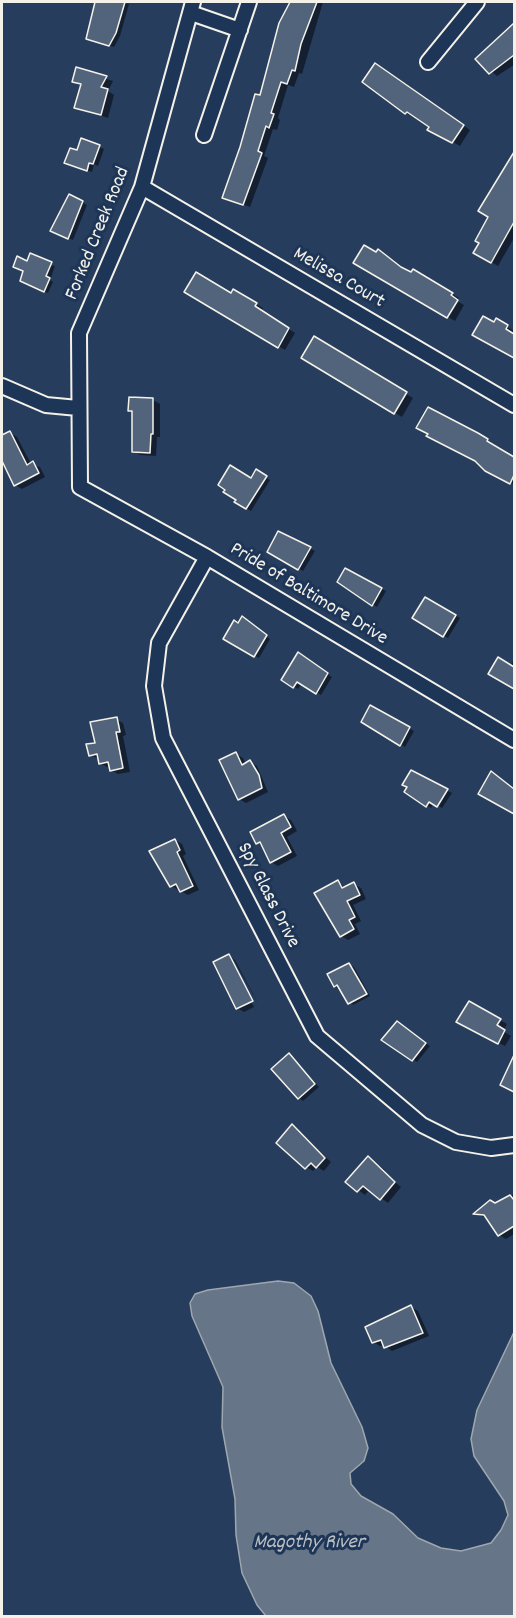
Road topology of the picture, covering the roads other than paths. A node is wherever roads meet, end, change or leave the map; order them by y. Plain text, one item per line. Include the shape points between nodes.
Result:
1 (249, 2) edge
2 (477, 2) edge
3 (192, 7) edge
4 (240, 30) junction
5 (428, 63) dead end
6 (204, 135) dead end
7 (142, 187) junction
8 (2, 386) edge
9 (514, 405) edge
10 (78, 408) junction
11 (80, 487) joint
12 (207, 557) junction
13 (514, 740) edge
14 (514, 1145) edge

1 - 4 street
2 - 5 street
3 - 4 street
3 - 7 street, Forked Creek Road
4 - 6 street
7 - 9 street, Melissa Court
7 - 10 street, Forked Creek Road via 79,333
8 - 10 street via 46,405
10 - 11 street, Forked Creek Road
11 - 12 street, Pride of Baltimore Drive
12 - 13 street, Pride of Baltimore Drive
12 - 14 street, Spy Glass Drive via 159,643 154,686 163,738 317,1036 422,1125 456,1142 491,1148

